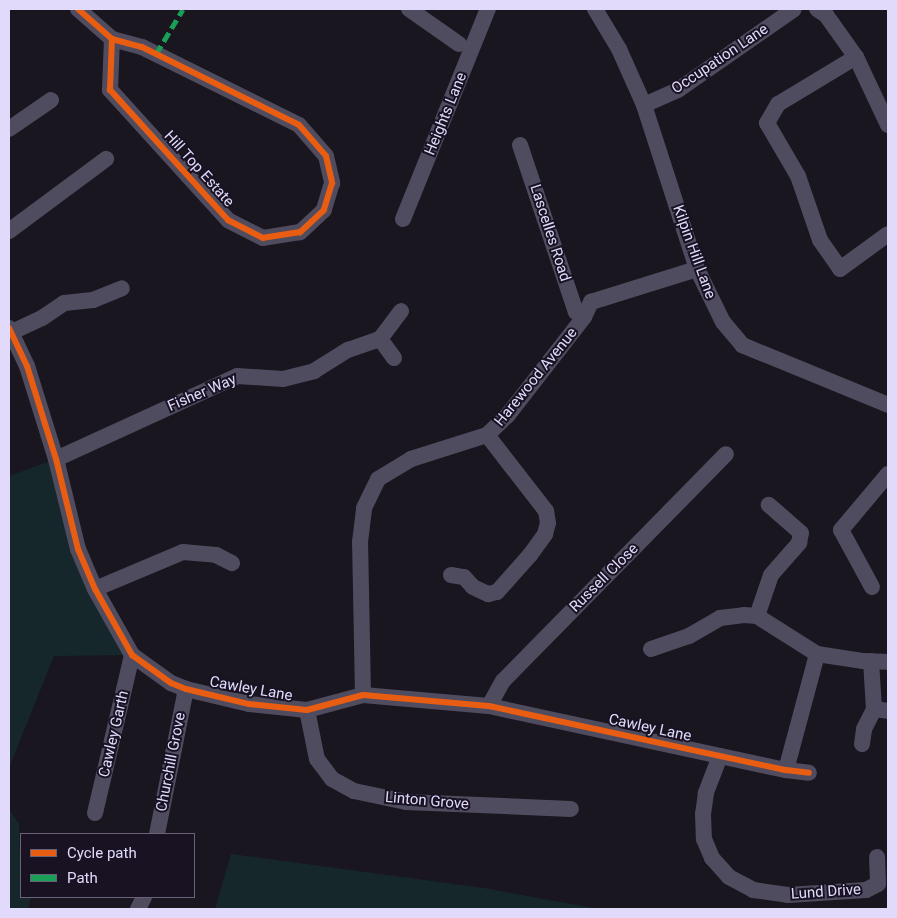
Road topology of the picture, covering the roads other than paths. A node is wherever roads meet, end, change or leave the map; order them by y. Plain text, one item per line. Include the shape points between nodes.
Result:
1 (78, 9) edge
2 (409, 9) edge
3 (488, 9) edge
4 (595, 9) edge
5 (794, 9) edge
6 (817, 9) edge
7 (112, 39) junction
8 (460, 44) dead end
9 (856, 58) junction
10 (51, 100) dead end
11 (644, 105) junction
12 (888, 125) edge
13 (9, 129) edge
14 (520, 144) dead end
15 (106, 159) dead end
16 (403, 219) dead end
17 (9, 231) edge
18 (888, 234) edge
19 (697, 269) junction
20 (122, 288) dead end
21 (401, 311) dead end
22 (584, 317) junction
23 (10, 330) edge
24 (380, 339) junction
25 (394, 358) dead end
26 (888, 405) edge
27 (488, 435) junction
28 (726, 454) dead end
29 (56, 459) junction
30 (888, 474) edge
31 (769, 505) dead end
32 (232, 563) dead end
33 (451, 575) dead end
34 (872, 587) dead end
35 (95, 589) junction
36 (757, 616) junction
37 (651, 649) dead end
38 (818, 654) junction
39 (132, 655) junction
40 (871, 661) junction
41 (888, 662) edge
42 (186, 690) junction
43 (363, 695) junction
44 (489, 706) junction
45 (306, 710) junction
46 (881, 710) edge
47 (862, 744) dead end
48 (720, 756) junction
49 (786, 770) junction
50 (809, 772) dead end
51 (571, 809) dead end
52 (95, 813) dead end
53 (157, 833) edge
54 (877, 857) dead end

1 - 7 street, Hill Top Estate
2 - 8 street
3 - 16 street, Heights Lane
4 - 11 street, Kilpin Hill Lane via 619,49
5 - 11 street, Occupation Lane via 678,90
6 - 9 street via 826,15
7 - 7 street, Hill Top Estate via 142,46 299,125 326,156 332,183 324,210 300,232 263,238 228,220 110,90
9 - 12 street
9 - 18 street via 778,104 767,123 798,176 820,240 843,276
10 - 13 street
11 - 19 street, Kilpin Hill Lane
14 - 22 street, Lascelles Road via 576,312
15 - 17 street
19 - 22 street, Harewood Avenue via 591,302
19 - 26 street, Kilpin Hill Lane via 723,322 742,345
20 - 23 street via 93,300 64,304 42,318
21 - 24 street
22 - 27 street, Harewood Avenue via 507,416
23 - 29 street, Cawley Lane via 27,366
24 - 25 street
24 - 29 street, Fisher Way via 348,350 314,371 283,379 237,376
27 - 33 street via 546,511 548,523 545,534 530,555 497,592 488,594 473,587 464,577
27 - 43 street, Harewood Avenue via 411,459 378,479 364,508 360,542
28 - 44 street, Russell Close via 503,681
29 - 35 street, Cawley Lane via 78,549
30 - 34 street via 840,530
31 - 36 street via 801,533 799,543 771,576
32 - 35 street via 218,549 183,552
35 - 39 street, Cawley Lane
36 - 37 street via 720,618 689,636
36 - 38 street
38 - 40 street
38 - 49 street
39 - 42 street, Cawley Lane
39 - 52 street, Cawley Garth
40 - 41 street
40 - 46 street
42 - 45 street, Cawley Lane via 249,704
42 - 53 street, Churchill Grove
43 - 44 street, Cawley Lane
43 - 45 street, Cawley Lane
44 - 48 street, Cawley Lane
45 - 51 street, Linton Grove via 317,759 332,779 354,791 406,802
46 - 47 street via 864,729
48 - 49 street, Cawley Lane
48 - 54 street, Lund Drive via 706,793 704,838 712,858 729,877 753,890 788,896 866,890 880,888
49 - 50 street, Cawley Lane

